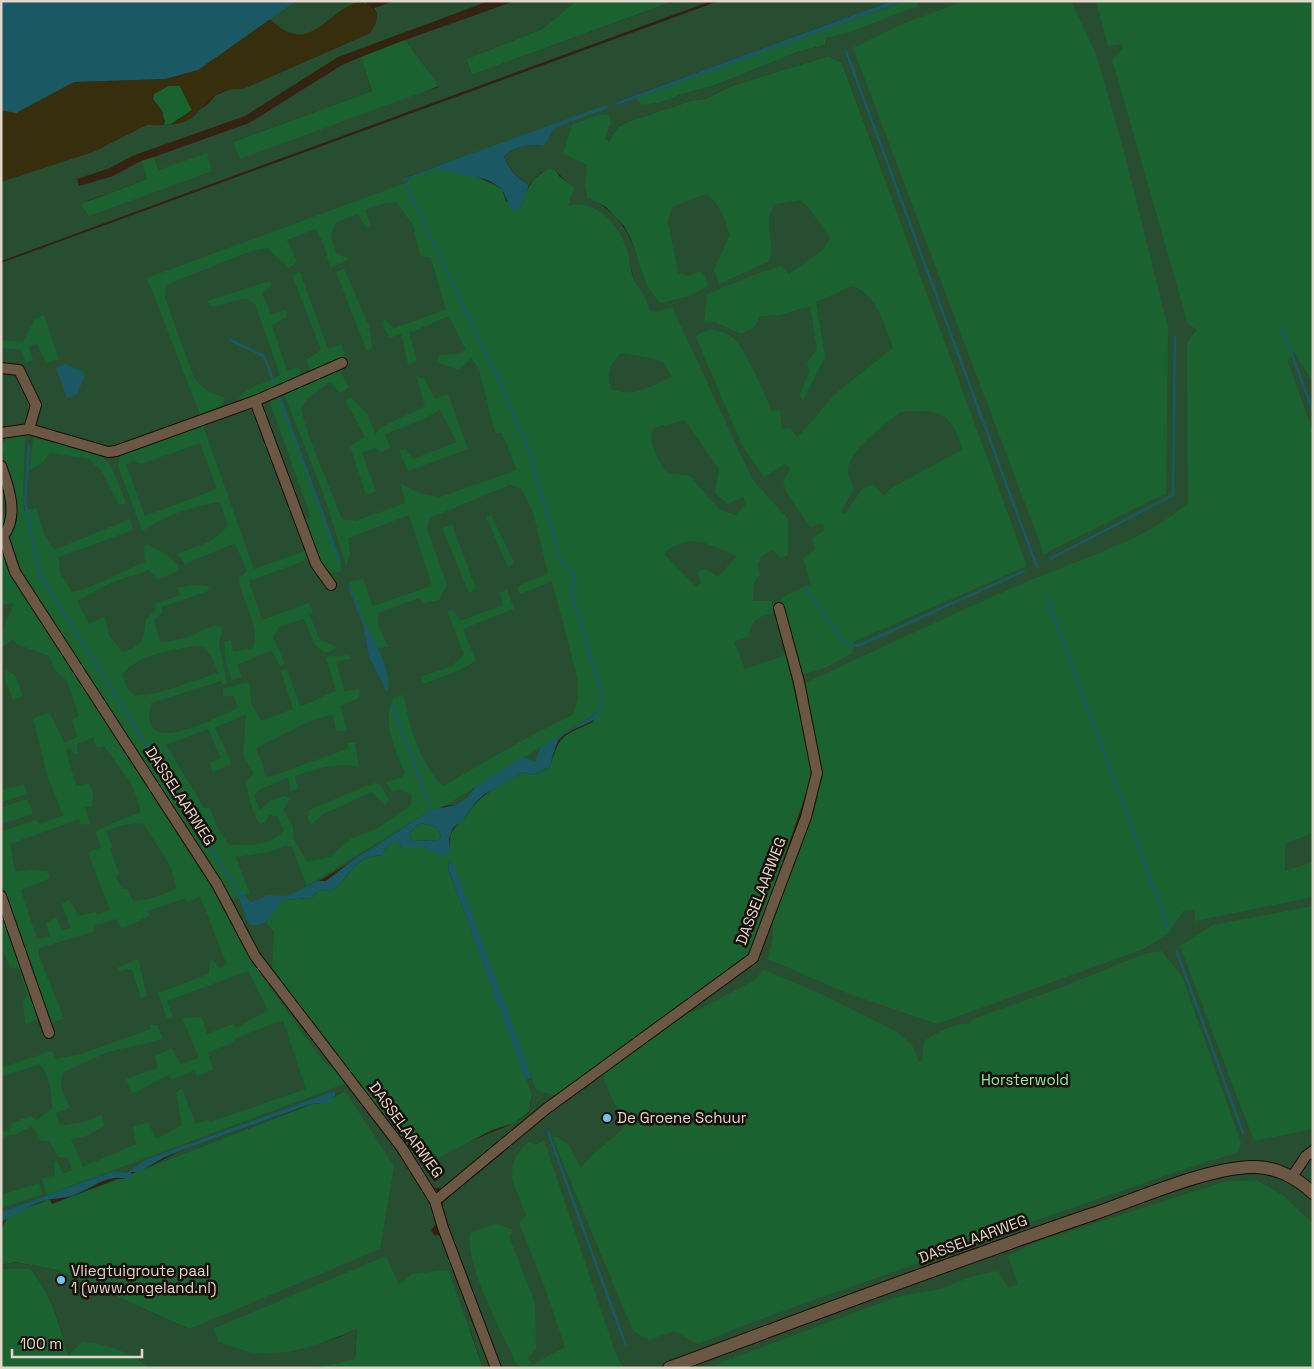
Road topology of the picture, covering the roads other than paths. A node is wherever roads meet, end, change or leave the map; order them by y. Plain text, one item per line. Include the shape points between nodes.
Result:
1 (342, 363) dead end
2 (1, 368) edge
3 (255, 401) junction
4 (30, 429) junction
5 (1, 433) edge
6 (1, 466) edge
7 (2, 536) edge
8 (331, 585) dead end
9 (779, 608) dead end
10 (1, 896) edge
11 (49, 1033) dead end
12 (1313, 1151) edge
13 (1292, 1177) junction
14 (1313, 1193) edge
15 (435, 1201) junction
16 (496, 1368) edge
17 (669, 1368) edge

1 - 3 street
2 - 4 street via 19,370 28,387 36,405
3 - 4 street via 112,451
3 - 8 street via 316,564
4 - 5 street
6 - 7 street via 11,494 8,530
7 - 15 street, DASSELAARWEG via 15,572 217,884 255,956 402,1148
9 - 15 street, DASSELAARWEG via 799,682 817,773 806,817 753,958 546,1109
10 - 11 street
12 - 13 street
13 - 14 street, DASSELAARWEG
13 - 17 street, DASSELAARWEG via 1275,1170 1253,1167 1221,1171 1056,1226
15 - 16 street

